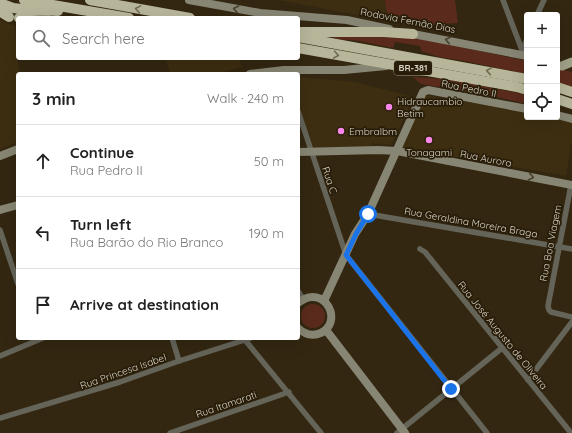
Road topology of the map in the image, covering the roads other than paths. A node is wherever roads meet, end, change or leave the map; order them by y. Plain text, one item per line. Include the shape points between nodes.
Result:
1 (24, 0) edge
2 (90, 0) edge
3 (189, 0) edge
4 (502, 0) edge
5 (544, 0) edge
6 (0, 3) edge
7 (79, 9) junction
8 (0, 10) edge
9 (30, 10) junction
10 (538, 12) edge
11 (118, 16) edge
12 (179, 16) edge
13 (297, 16) edge
14 (300, 16) edge
15 (12, 17) edge
16 (300, 32) edge
17 (413, 34) junction
18 (300, 37) edge
19 (300, 48) edge
20 (523, 53) edge
21 (572, 62) edge
22 (393, 65) junction
23 (560, 65) edge
24 (572, 67) edge
25 (285, 72) edge
26 (524, 78) edge
27 (560, 88) edge
28 (524, 89) edge
29 (572, 92) edge
30 (560, 100) edge
31 (572, 104) edge
32 (524, 108) edge
33 (560, 116) edge
34 (300, 117) edge
35 (572, 119) edge
36 (16, 150) edge
37 (397, 151) junction
38 (300, 152) edge
39 (312, 152) junction
40 (0, 156) edge
41 (572, 182) edge
42 (16, 206) edge
43 (0, 210) edge
44 (368, 214) junction
45 (0, 230) edge
46 (559, 246) junction
47 (572, 248) edge
48 (420, 249) dead end
49 (346, 255) junction
50 (16, 278) edge
51 (300, 301) edge
52 (324, 301) junction
53 (572, 317) edge
54 (572, 322) edge
55 (300, 329) edge
56 (326, 330) junction
57 (36, 340) edge
58 (173, 340) edge
59 (245, 340) edge
60 (249, 340) edge
61 (502, 348) junction
62 (0, 356) edge
63 (180, 361) junction
64 (528, 380) junction
65 (451, 389) junction
66 (289, 392) junction
67 (0, 418) edge
68 (571, 431) edge
69 (401, 432) edge
70 (170, 433) edge
71 (321, 433) edge
72 (487, 433) edge

1 - 7 highway
12 -> 2 highway
13 -> 3 street, Rodovia Fernão Dias via 260,13
4 - 20 street
5 - 10 street
6 - 9 highway
7 - 9 highway
7 - 11 highway
8 - 15 highway
9 - 15 highway
17 -> 14 street, Rodovia Fernão Dias via 347,20
16 - 17 highway
20 -> 17 street, Rodovia Fernão Dias
26 -> 18 highway, BR-381
19 -> 22 highway, BR-381
21 - 23 main road
22 - 25 street
22 - 28 highway, BR-381
23 - 24 street
27 - 29 highway
30 - 31 highway
32 - 37 street, Rua Pedro II via 425,91
33 - 35 street
34 - 39 street, Rua C
36 - 40 street
37 - 39 street, Rua Aurora
37 -> 41 street, Rua Aurora
37 - 44 street, Rua Pedro II
38 - 39 street, Rua Aurora
39 - 49 street, Rua C
41 - 46 street, Rua Boa Viagem
42 - 43 street
44 - 46 street, Rua Geraldina Moreira Braga
44 - 49 street, Rua Pedro II
45 - 50 street
46 - 47 street, Rua Geraldina Moreira Braga
46 - 53 street, Rua Boa Viagem via 548,310
48 - 61 street, Rua José Augusto de Oliveira
49 - 52 street, Rua Pedro II
49 - 65 street, Rua C
51 - 52 street via 314,296
52 - 56 street via 331,312
54 - 64 street
55 - 56 street via 314,335
56 - 69 street
57 - 62 street
58 - 63 street
59 - 63 street, Rua Princesa Isabel
60 - 66 street
61 - 64 street, Rua José Augusto de Oliveira
61 - 65 street
63 - 67 street, Rua Princesa Isabel
64 - 68 street, Rua José Augusto de Oliveira
65 - 69 street
65 - 72 street, Rua C
66 - 70 street, Rua Itamarati
66 - 71 street

